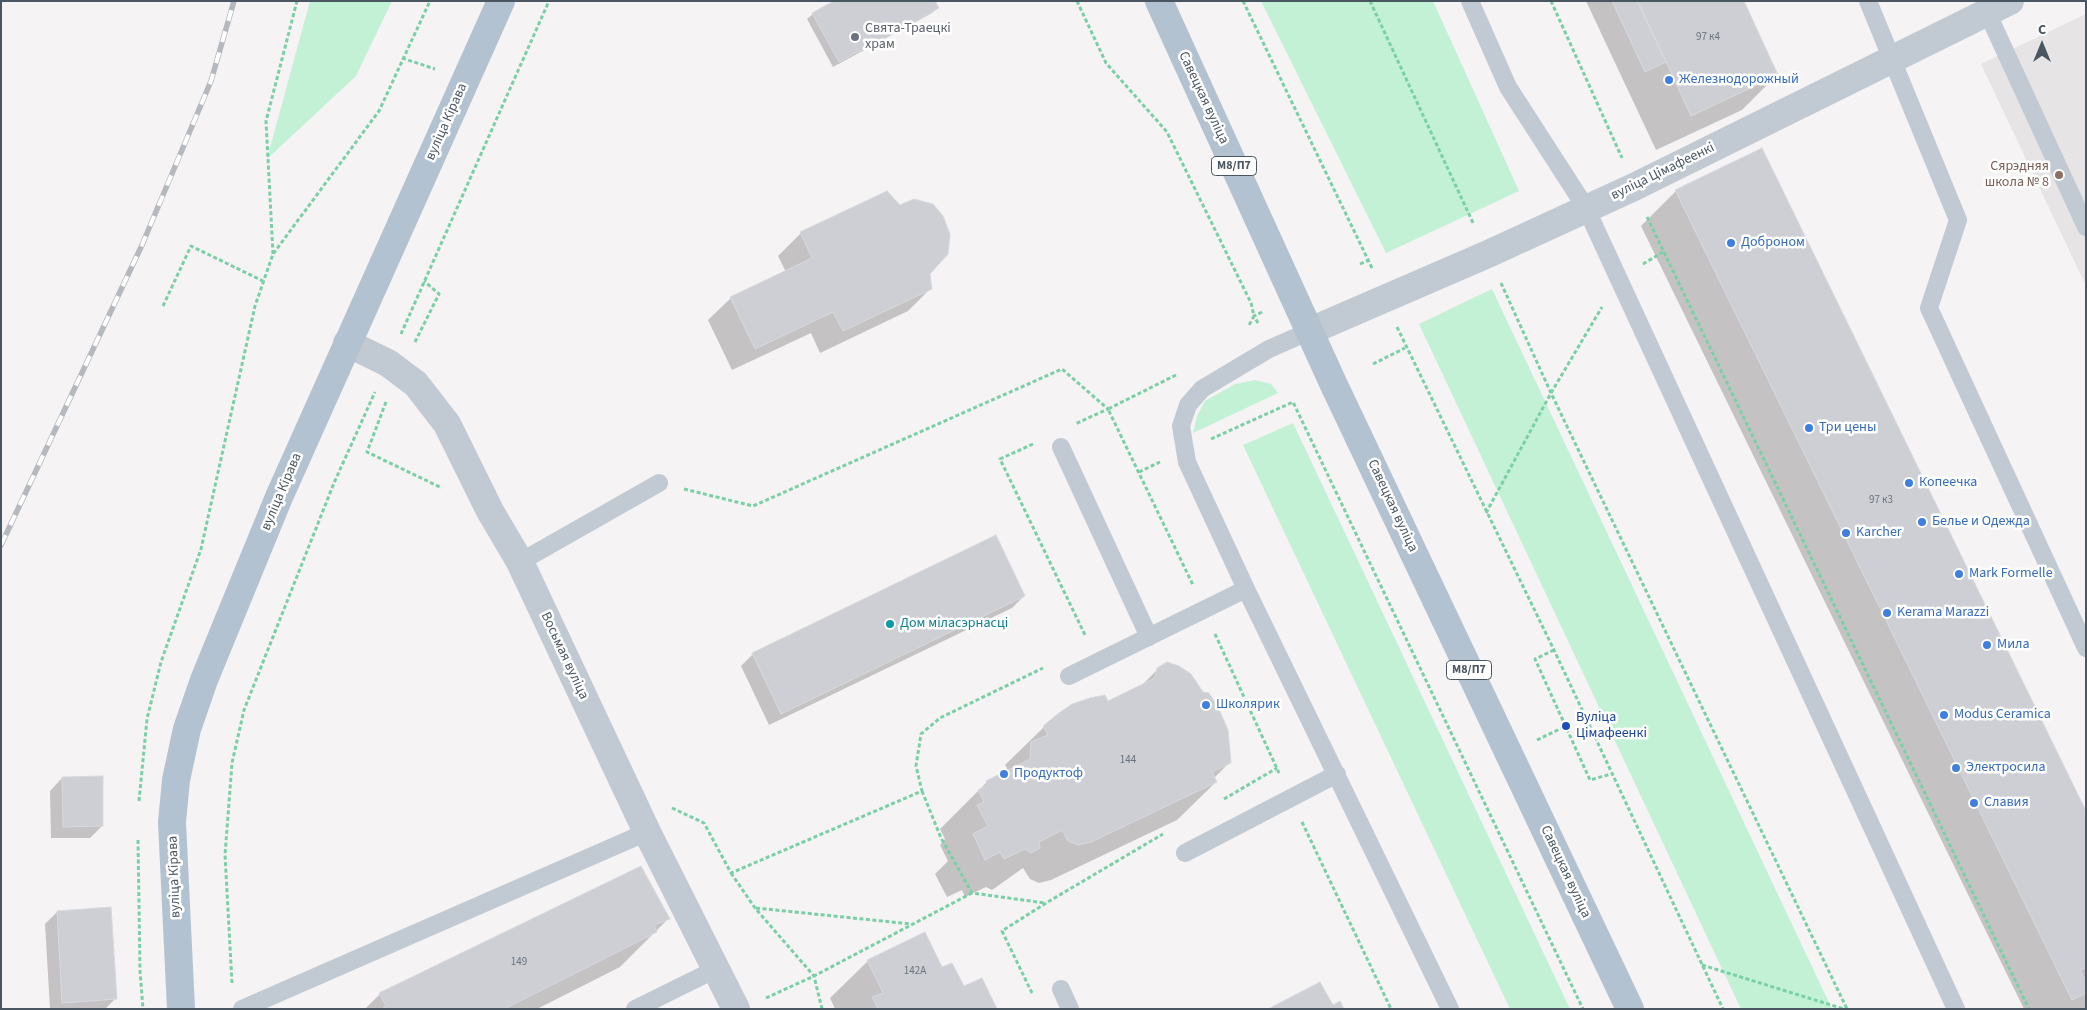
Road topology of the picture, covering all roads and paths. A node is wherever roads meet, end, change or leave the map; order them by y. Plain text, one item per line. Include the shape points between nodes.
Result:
1 (297, 1) edge
2 (430, 1) edge
3 (502, 1) edge
4 (548, 1) edge
5 (1077, 1) edge
6 (1159, 1) edge
7 (1243, 1) edge
8 (1370, 1) edge
9 (1470, 1) edge
10 (1551, 1) edge
11 (1868, 1) edge
12 (1998, 7) edge
13 (1891, 60) junction
14 (1106, 63) dead end
15 (1634, 187) junction
16 (1586, 208) junction
17 (2084, 218) edge
18 (1663, 252) junction
19 (273, 254) junction
20 (1488, 254) junction
21 (1369, 260) junction
22 (1360, 264) dead end
23 (1618, 278) junction
24 (263, 281) junction
25 (424, 281) junction
26 (439, 294) dead end
27 (1384, 297) junction
28 (163, 306) dead end
29 (1262, 312) dead end
30 (1254, 316) dead end
31 (1310, 331) junction
32 (347, 343) junction
33 (1405, 348) junction
34 (388, 362) junction
35 (1374, 364) dead end
36 (1551, 393) junction
37 (387, 400) dead end
38 (1108, 409) dead end
39 (1061, 447) dead end
40 (1184, 450) junction
41 (1000, 460) dead end
42 (1138, 472) dead end
43 (659, 483) joint
44 (490, 511) junction
45 (1486, 513) junction
46 (520, 562) junction
47 (1246, 589) junction
48 (1149, 636) junction
49 (1090, 646) dead end
50 (2086, 648) edge
51 (1554, 650) junction
52 (1046, 667) dead end
53 (1069, 676) dead end
54 (1277, 768) dead end
55 (1337, 774) junction
56 (1611, 774) junction
57 (626, 787) junction
58 (922, 791) junction
59 (1217, 803) dead end
60 (139, 805) dead end
61 (647, 832) junction
62 (138, 833) dead end
63 (1165, 833) dead end
64 (1184, 852) dead end
65 (731, 873) junction
66 (972, 893) junction
67 (1046, 903) junction
68 (755, 908) junction
69 (912, 924) junction
70 (1702, 964) junction
71 (716, 969) junction
72 (814, 976) junction
73 (1061, 989) dead end
74 (232, 990) dead end
75 (1036, 1000) dead end
76 (748, 1005) edge
77 (143, 1009) edge
78 (181, 1009) edge
79 (242, 1009) edge
80 (635, 1009) edge
81 (822, 1009) edge
82 (1070, 1009) edge
83 (1450, 1009) edge
84 (1583, 1009) edge
85 (1630, 1009) edge
86 (1722, 1009) edge
87 (1846, 1009) edge
88 (1956, 1009) edge
89 (2029, 1009) edge

1 - 19 path via 266,121
2 - 19 path via 379,111
3 - 32 main road, вуліца Кірава
4 - 25 path
5 - 14 path
6 - 31 main road, Савецкая вуліца / М8/П7
7 - 21 path
8 - 20 path
9 - 16 lane via 1508,87
10 - 15 path
11 - 13 lane
12 - 13 street, вуліца Цімафеенкі
12 - 17 lane
13 - 15 street, вуліца Цімафеенкі
13 - 50 lane via 1958,220 1929,308
15 - 16 street, вуліца Цімафеенкі
15 - 18 path
16 - 20 street, вуліца Цімафеенкі
16 - 23 lane
18 - 23 path
18 - 89 path
19 - 24 path
20 - 27 street, вуліца Цімафеенкі
20 - 36 path
21 - 22 path
21 - 27 path
23 - 36 path
23 - 88 lane
24 - 28 path via 191,246
24 - 60 path via 201,549 161,662 150,710
25 - 26 path
25 - 34 path
27 - 31 street, вуліца Цімафеенкі
27 - 33 path
29 - 30 path
31 - 40 lane via 1269,349 1202,389 1188,405 1180,426
31 - 85 main road, Савецкая вуліца / М8/П7
32 - 34 street, Восьмая вуліца
32 - 78 main road, вуліца Кірава via 219,643 187,729 176,780 172,822
33 - 35 path
33 - 45 path
34 - 44 street, Восьмая вуліца via 416,384 447,424
34 - 74 path via 334,483 244,710 232,763 226,846
36 - 45 path
36 - 87 path
37 - 44 path via 367,452
38 - 43 path via 1062,368 753,506
39 - 48 lane
40 - 42 path
40 - 47 lane
40 - 84 path via 1293,402
41 - 49 path
43 - 46 lane
44 - 46 street, Восьмая вуліца
45 - 51 path
46 - 57 street, Восьмая вуліца
47 - 48 lane
47 - 55 lane
48 - 53 lane
51 - 56 path
51 - 56 path via 1535,659 1590,780
52 - 58 path via 940,718 921,734 916,766
54 - 59 path
55 - 64 lane
55 - 83 lane
56 - 70 path
57 - 61 street, Восьмая вуліца
57 - 65 path via 704,823
58 - 65 path
58 - 66 path via 941,838
61 - 71 street, Восьмая вуліца
61 - 79 lane
62 - 77 path
63 - 67 path
65 - 68 path
66 - 67 path
66 - 69 path
67 - 75 path via 1002,932
68 - 69 path
68 - 72 path
69 - 72 path
70 - 86 path
70 - 87 path
71 - 76 street, Восьмая вуліца
71 - 80 lane
72 - 76 path
72 - 81 path
73 - 82 lane

